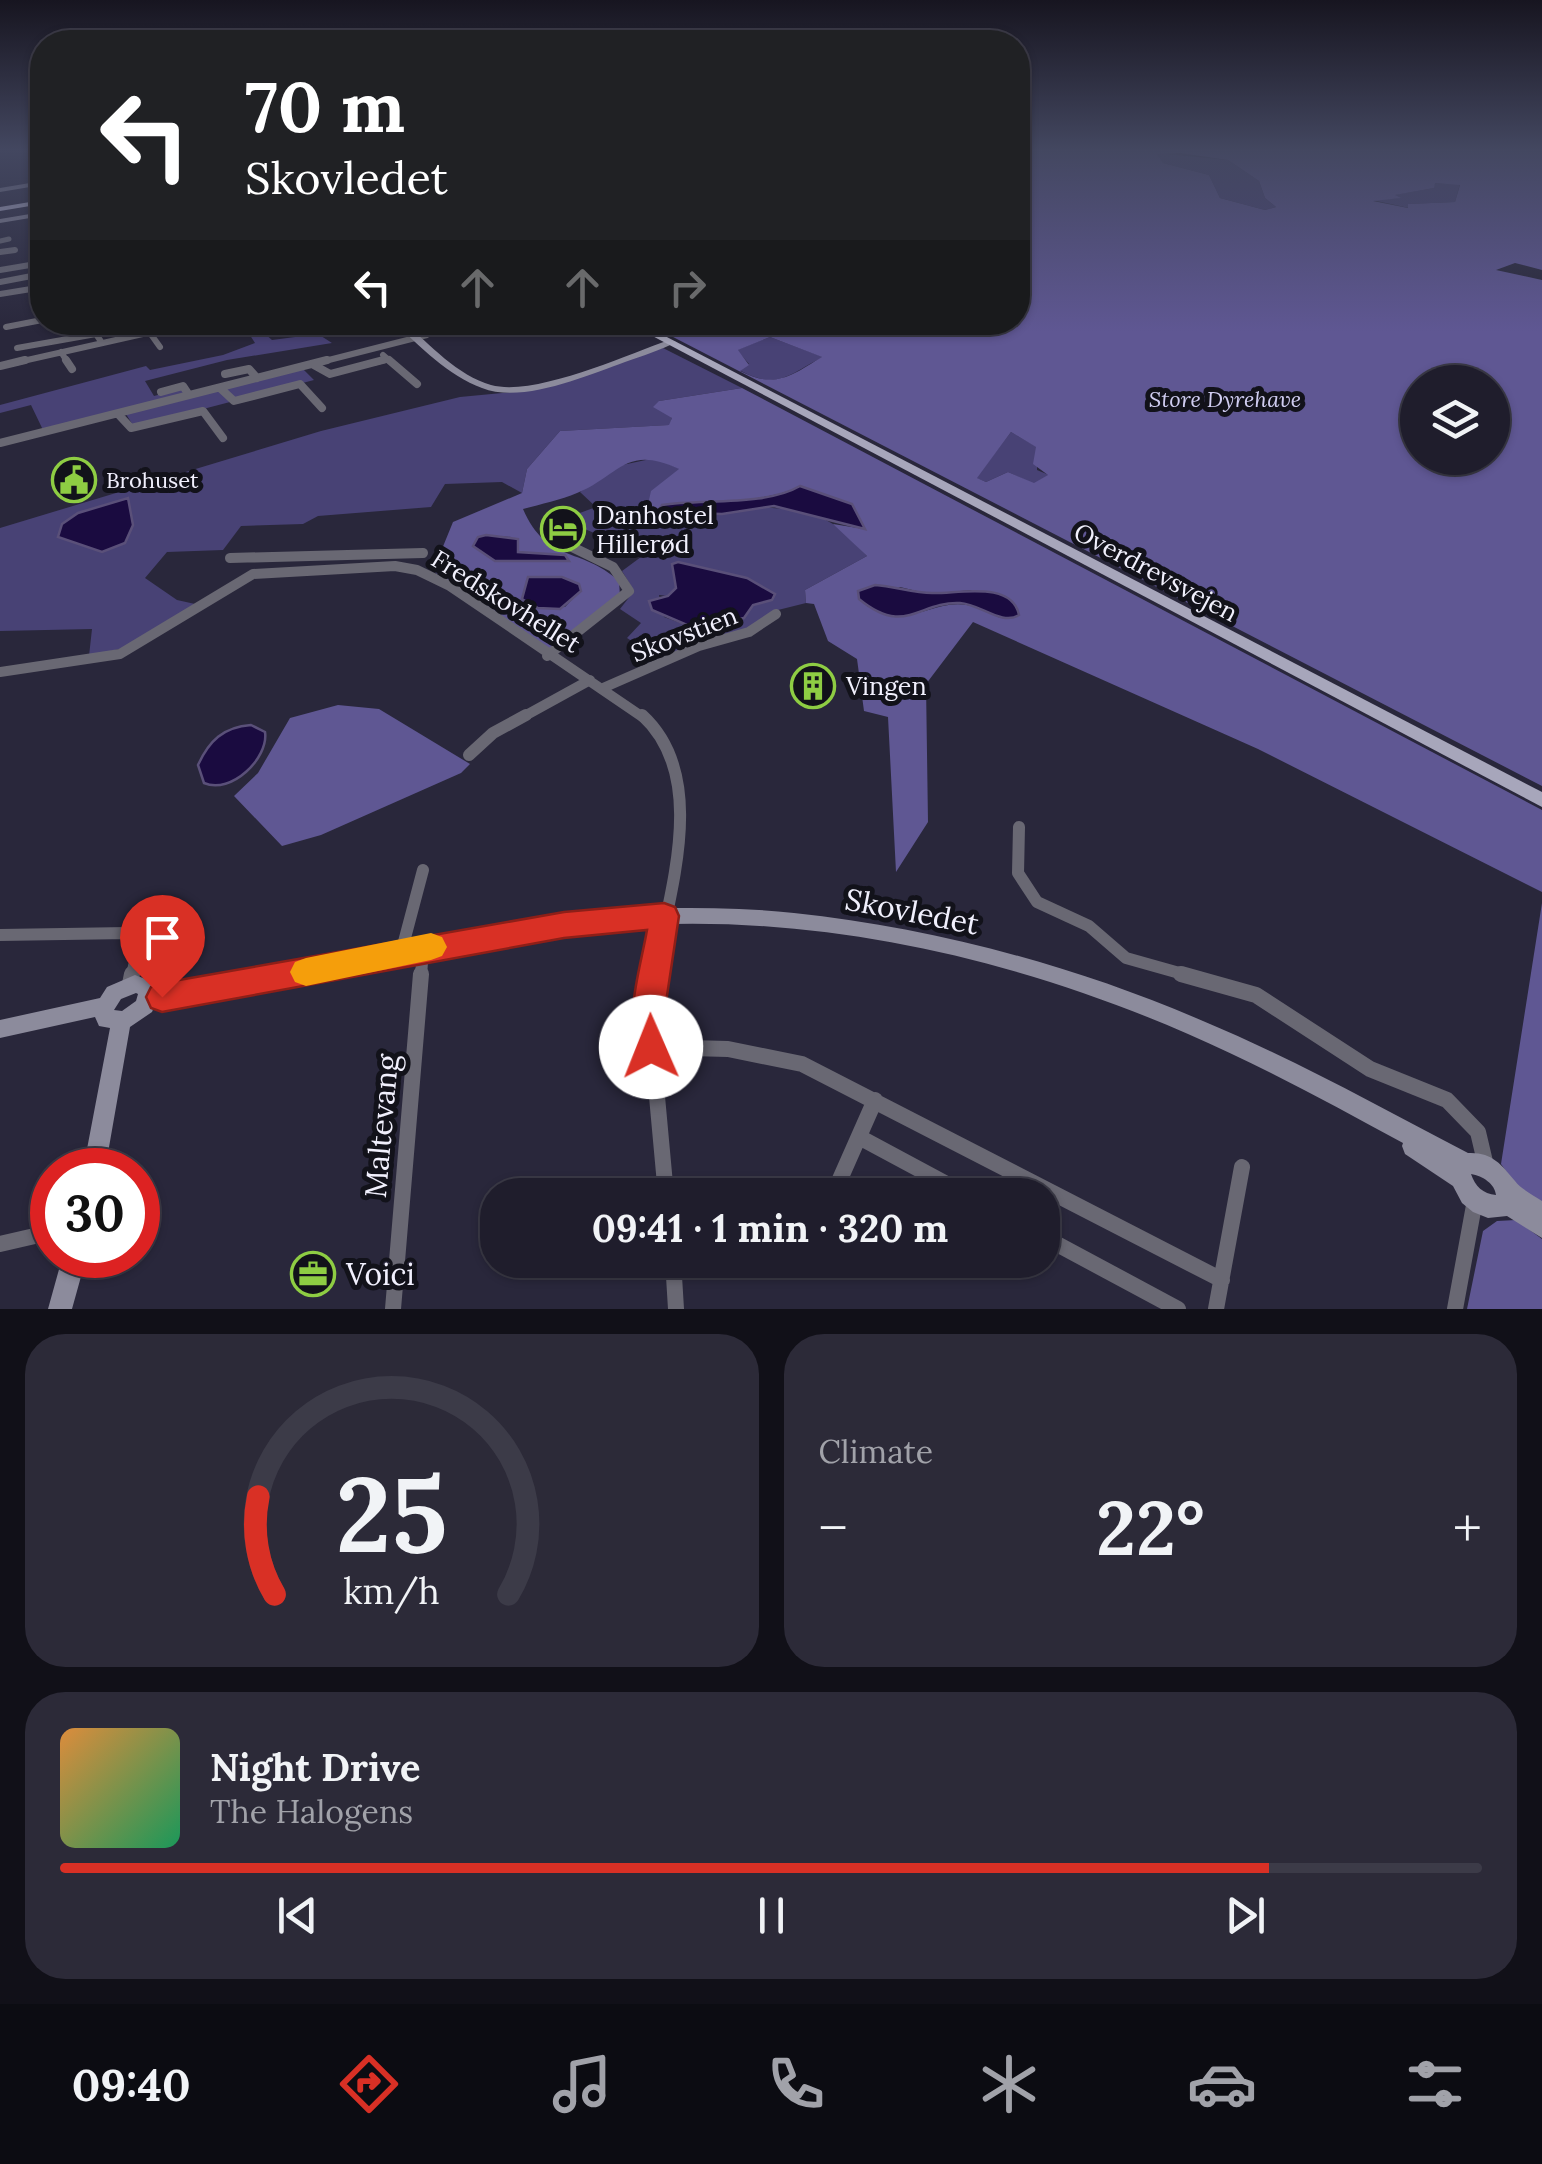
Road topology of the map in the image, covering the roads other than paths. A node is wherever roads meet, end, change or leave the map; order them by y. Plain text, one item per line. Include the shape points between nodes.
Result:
1 (30, 218) edge
2 (1, 226) edge
3 (9, 240) dead end
4 (0, 241) edge
5 (15, 250) dead end
6 (0, 252) edge
7 (30, 265) edge
8 (0, 270) edge
9 (30, 277) edge
10 (4, 282) edge
11 (30, 288) edge
12 (13, 292) junction
13 (0, 294) edge
14 (30, 323) edge
15 (6, 328) dead end
16 (76, 335) edge
17 (97, 335) edge
18 (140, 335) edge
19 (151, 335) edge
20 (653, 335) edge
21 (422, 336) joint
22 (665, 341) junction
23 (102, 343) junction
24 (160, 347) dead end
25 (18, 348) dead end
26 (62, 352) junction
27 (312, 364) junction
28 (0, 366) edge
29 (72, 368) dead end
30 (226, 374) dead end
31 (257, 378) junction
32 (417, 384) dead end
33 (220, 388) junction
34 (160, 392) dead end
35 (189, 395) junction
36 (322, 408) dead end
37 (118, 414) junction
38 (223, 438) dead end
39 (0, 443) edge
40 (568, 545) dead end
41 (422, 553) dead end
42 (374, 554) junction
43 (230, 558) dead end
44 (367, 567) junction
45 (776, 614) dead end
46 (547, 656) junction
47 (0, 672) edge
48 (590, 680) junction
49 (603, 688) junction
50 (469, 755) dead end
51 (1542, 800) edge
52 (1019, 827) dead end
53 (423, 870) dead end
54 (664, 916) junction
55 (0, 935) edge
56 (422, 948) junction
57 (401, 953) junction
58 (130, 984) junction
59 (149, 999) junction
60 (112, 1014) junction
61 (0, 1029) edge
62 (651, 1047) junction
63 (876, 1100) junction
64 (859, 1137) junction
65 (97, 1148) edge
66 (1242, 1167) dead end
67 (1470, 1169) junction
68 (664, 1178) edge
69 (840, 1178) edge
70 (935, 1178) edge
71 (1508, 1197) junction
72 (1475, 1199) junction
73 (1542, 1214) edge
74 (1542, 1226) edge
75 (30, 1237) edge
76 (0, 1244) edge
77 (1060, 1246) edge
78 (69, 1278) edge
79 (674, 1278) edge
80 (1222, 1280) junction
81 (60, 1309) edge
82 (394, 1309) edge
83 (676, 1309) edge
84 (1178, 1309) edge
85 (1216, 1309) edge
86 (1455, 1309) edge

1 - 2 street
3 - 4 street
5 - 6 street
7 - 8 street
9 - 10 street
10 - 12 street
11 - 12 street
12 - 13 street
14 - 15 street
16 - 25 street
17 - 23 street
18 - 23 street
19 - 24 street
20 - 22 main road, Overdrevsvejen
21 - 22 street via 484,386 510,390
21 - 27 street
22 - 51 main road, Overdrevsvejen
23 - 26 street
26 - 28 street
26 - 29 street
27 - 31 street
27 - 32 street via 330,374 386,357
30 - 31 street via 249,369
31 - 33 street
33 - 35 street
33 - 36 street via 234,401 300,384
34 - 35 street via 183,386
35 - 37 street
37 - 38 street via 131,428 203,411
37 - 39 street
40 - 46 street via 603,560 629,591
41 - 42 street
42 - 43 street
42 - 44 street
44 - 46 street, Fredskovhellet via 400,566 432,575
44 - 47 street, Fredskovhellet via 265,571 122,652
45 - 49 street, Skovstien via 749,632
46 - 48 street, Fredskovhellet
48 - 49 street, Fredskovhellet
48 - 50 street, Fredskovhellet via 493,733
49 - 54 street, Fredskovhellet via 654,725 678,764 682,807
52 - 67 street via 1018,872 1036,902 1089,926 1126,958 1256,995 1370,1069 1447,1100 1478,1132
53 - 57 street
54 - 56 street, Skovledet
54 - 62 street, Fredskovhellet via 649,1009
54 - 67 street, Skovledet via 812,923 979,953 1156,1011
55 - 58 street via 128,933 138,946
56 - 57 street, Skovledet
56 - 82 street, Maltevang
57 - 59 street, Skovledet
58 - 59 street via 146,986
58 - 60 street via 114,993
59 - 60 street via 138,1013
60 - 61 street
60 - 65 street
62 - 63 street via 762,1051
62 - 68 street, Fredskovhellet
63 - 64 street
63 - 80 street
64 - 69 street
64 - 70 street
66 - 80 street
67 - 71 street
67 - 72 street
71 - 72 street via 1493,1208
71 - 73 street
71 - 74 street
72 - 86 street
75 - 76 street
77 - 84 street
78 - 81 street
79 - 83 street
80 - 85 street

